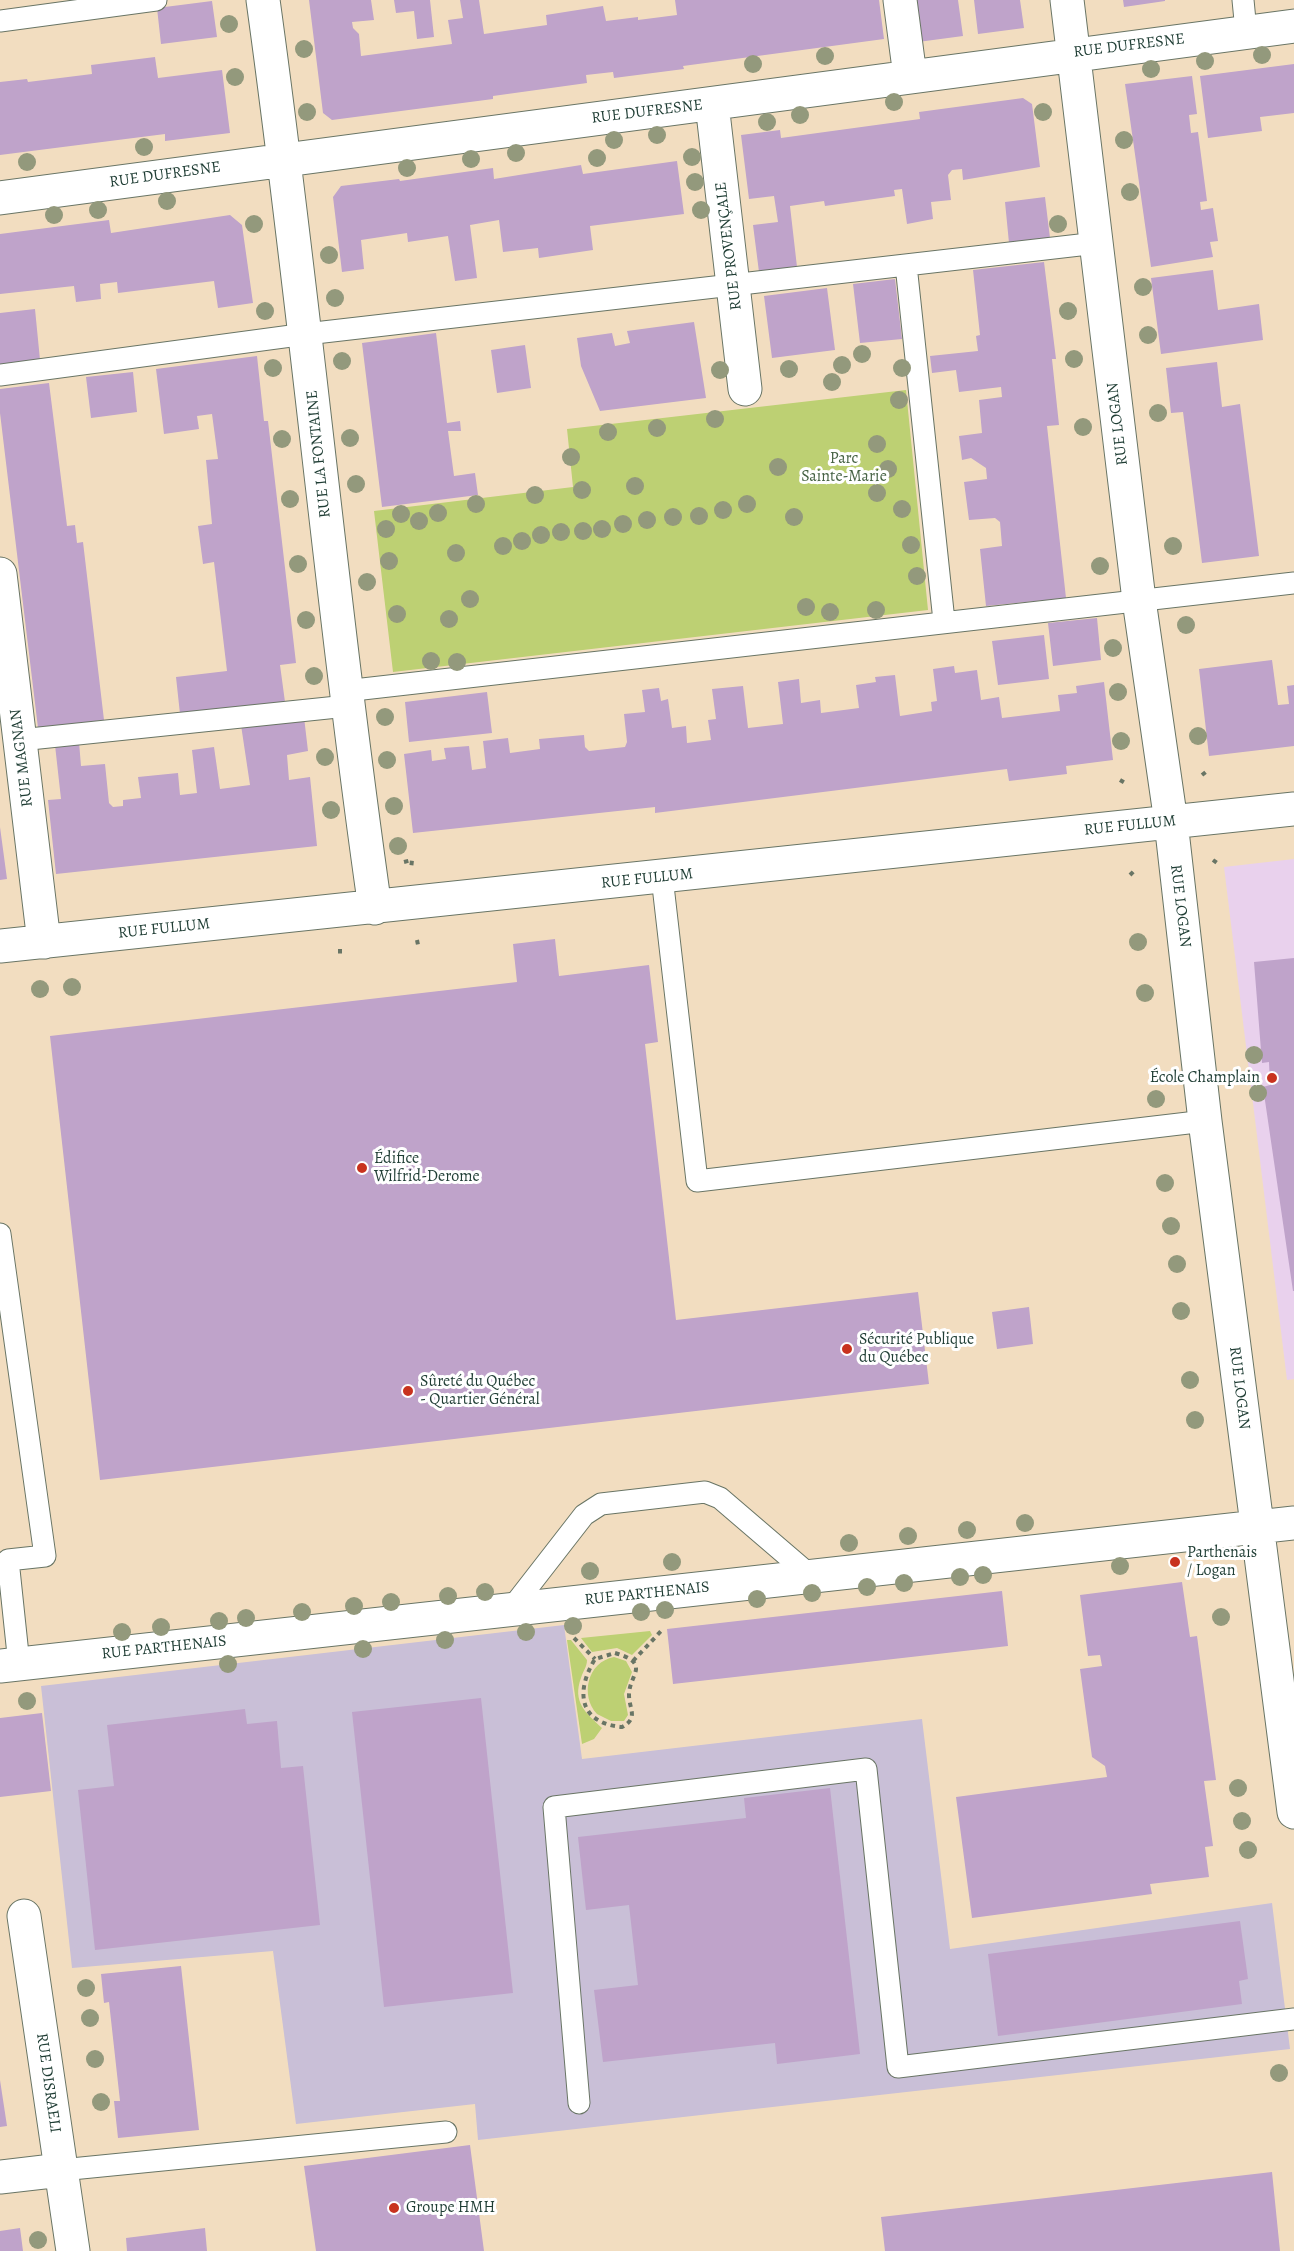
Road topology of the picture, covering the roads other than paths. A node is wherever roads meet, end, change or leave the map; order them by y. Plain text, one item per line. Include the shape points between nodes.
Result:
1 (156, 0) edge
2 (263, 0) edge
3 (900, 0) edge
4 (1067, 0) edge
5 (1244, 16) edge
6 (0, 21) edge
7 (1294, 26) edge
8 (1074, 53) junction
9 (910, 76) junction
10 (712, 104) junction
11 (285, 159) junction
12 (0, 198) edge
13 (1096, 243) junction
14 (906, 265) junction
15 (734, 286) junction
16 (306, 334) junction
17 (0, 375) edge
18 (745, 389) dead end
19 (0, 574) edge
20 (1294, 583) edge
21 (1139, 600) junction
22 (944, 621) junction
23 (346, 698) junction
24 (20, 740) junction
25 (1294, 808) edge
26 (1171, 822) junction
27 (662, 877) junction
28 (375, 908) junction
29 (44, 942) junction
30 (0, 946) edge
31 (1205, 1121) junction
32 (0, 1234) edge
33 (1294, 1523) edge
34 (1257, 1527) junction
35 (811, 1576) junction
36 (512, 1609) junction
37 (10, 1665) edge
38 (1294, 1812) edge
39 (24, 1916) dead end
40 (1294, 2019) edge
41 (579, 2103) dead end
42 (446, 2132) dead end
43 (61, 2170) junction
44 (0, 2177) edge
45 (73, 2251) edge

1 - 6 lane
2 - 11 street, RUE LA FONTAINE
3 - 9 street
4 - 8 street, RUE LOGAN
5 - 7 street, RUE DUFRESNE
5 - 8 street, RUE DUFRESNE
8 - 9 street, RUE DUFRESNE
8 - 13 street, RUE LOGAN
9 - 10 street, RUE DUFRESNE
10 - 11 street, RUE DUFRESNE
10 - 15 street, RUE PROVENÇALE
11 - 12 street, RUE DUFRESNE
11 - 16 street, RUE LA FONTAINE
13 - 14 lane
13 - 21 street, RUE LOGAN
14 - 15 lane
14 - 22 lane
15 - 16 lane
15 - 18 street, RUE PROVENÇALE
16 - 17 lane
16 - 23 street, RUE LA FONTAINE
19 - 24 street, RUE MAGNAN
20 - 21 lane
21 - 22 lane
21 - 26 street, RUE LOGAN
22 - 23 lane
23 - 24 lane
23 - 28 street, RUE LA FONTAINE
24 - 29 street, RUE MAGNAN
25 - 26 street, RUE FULLUM
26 - 27 street, RUE FULLUM
26 - 31 street, RUE LOGAN
27 - 28 street, RUE FULLUM
27 - 31 lane via 697,1180
28 - 29 street, RUE FULLUM
29 - 30 street, RUE FULLUM
31 - 34 street, RUE LOGAN
32 - 37 lane via 45,1556 8,1560
33 - 34 street, RUE PARTHENAIS
34 - 35 street, RUE PARTHENAIS
34 - 38 street, RUE LOGAN
35 - 36 street, RUE PARTHENAIS
35 - 36 lane via 720,1498 705,1492 592,1508
36 - 37 street, RUE PARTHENAIS
39 - 43 street, RUE DISRAELI
40 - 41 lane via 898,2067 866,1769 554,1807
42 - 43 lane
43 - 44 street
43 - 45 street, RUE DISRAELI

